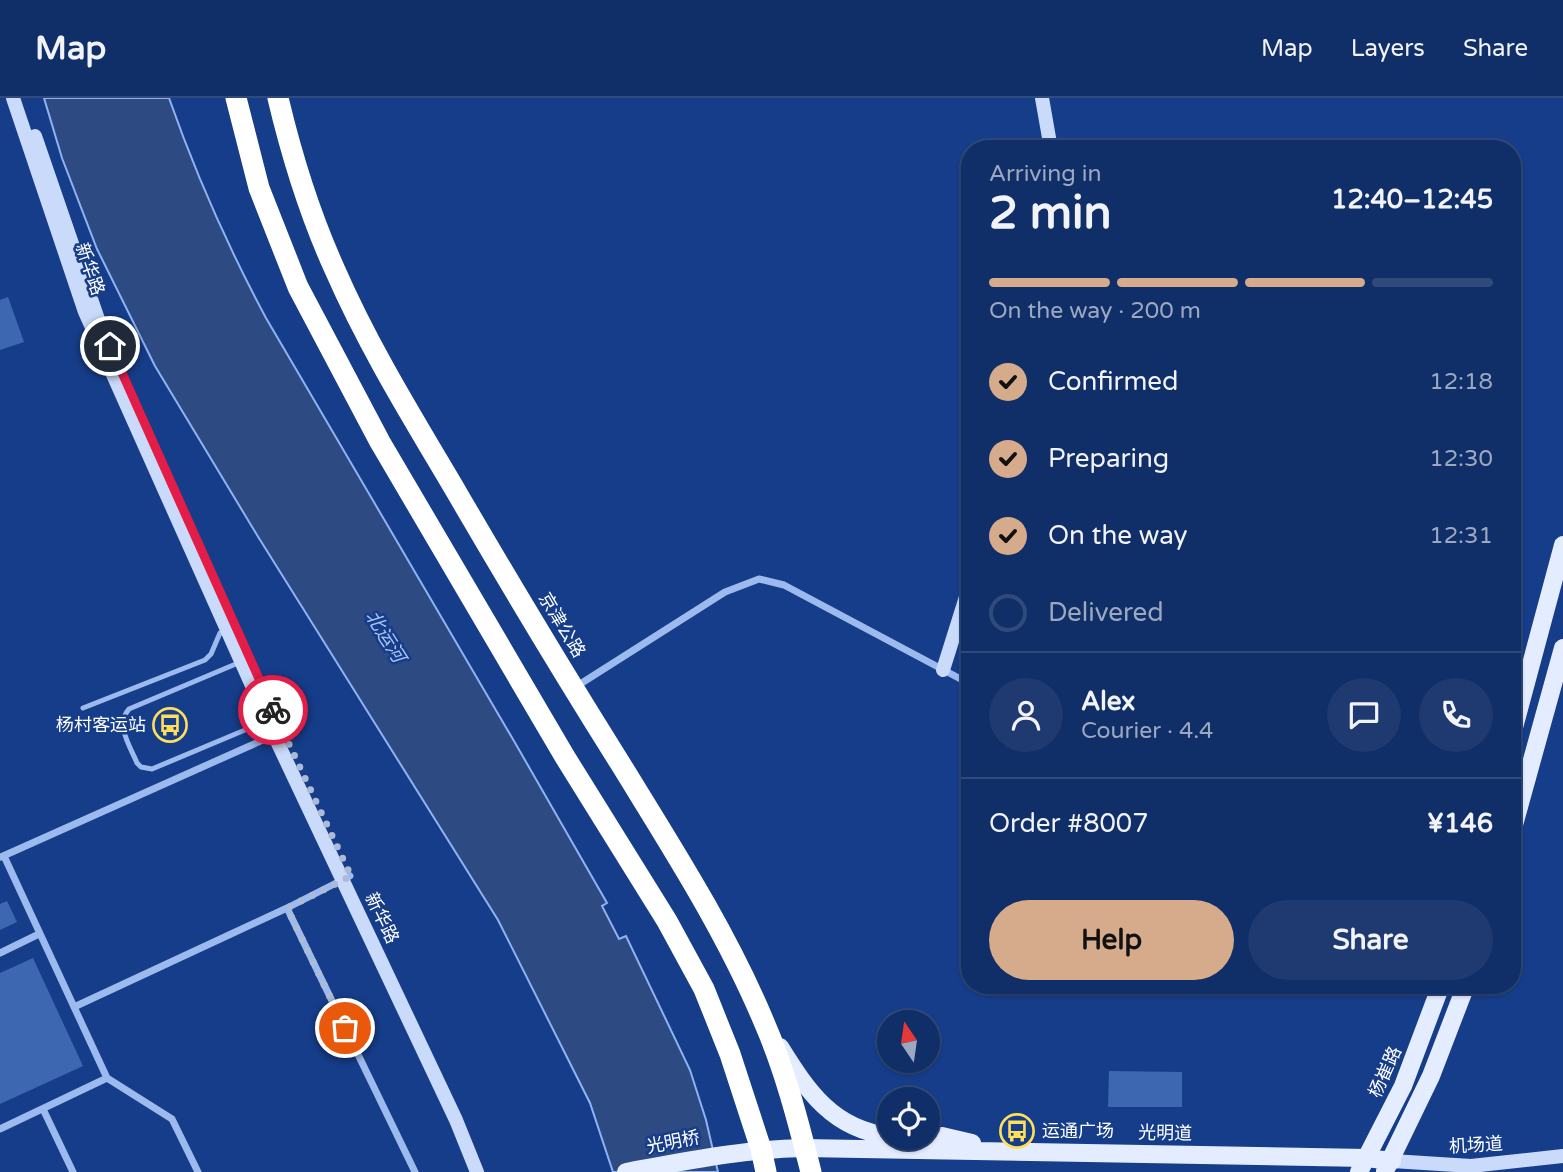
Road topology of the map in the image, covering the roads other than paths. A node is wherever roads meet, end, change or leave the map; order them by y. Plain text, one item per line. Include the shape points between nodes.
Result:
1 (13, 98) edge
2 (22, 98) edge
3 (236, 98) edge
4 (278, 98) edge
5 (1042, 98) edge
6 (1049, 140) edge
7 (1563, 545) edge
8 (961, 613) edge
9 (232, 627) junction
10 (1563, 648) edge
11 (246, 659) junction
12 (943, 670) junction
13 (961, 679) edge
14 (573, 689) junction
15 (1521, 701) edge
16 (83, 708) dead end
17 (272, 718) junction
18 (279, 733) junction
19 (1521, 800) edge
20 (2, 857) edge
21 (346, 879) junction
22 (287, 908) junction
23 (39, 934) junction
24 (0, 953) edge
25 (1438, 994) edge
26 (1462, 994) edge
27 (74, 1007) junction
28 (766, 1025) junction
29 (107, 1078) junction
30 (43, 1109) junction
31 (0, 1129) edge
32 (877, 1134) edge
33 (940, 1137) edge
34 (804, 1147) junction
35 (761, 1149) junction
36 (991, 1150) junction
37 (727, 1153) joint
38 (1563, 1156) edge
39 (1363, 1165) edge
40 (1388, 1167) edge
41 (73, 1172) edge
42 (198, 1172) edge
43 (415, 1172) edge
44 (478, 1172) edge
45 (485, 1172) edge
46 (626, 1172) edge
47 (766, 1172) edge
48 (811, 1172) edge

1 - 9 street, 新华路 via 85,312
2 - 9 street, 新华路 via 99,321
3 - 35 highway via 259,188 304,299 401,478 704,989
4 - 14 highway, 京津公路 via 308,204 367,338
5 - 6 street
7 - 15 main road
8 - 12 street
9 - 11 street, 新华路
9 - 16 lane via 219,633 205,660
10 - 19 main road
11 - 17 street, 新华路
11 - 17 lane via 130,709 122,726 129,745 141,767 152,769
12 - 13 street
12 - 14 street via 784,585 759,579 725,592
14 - 28 highway, 京津公路 via 699,894
17 - 18 street, 新华路
18 - 20 street
18 - 21 street, 新华路
20 - 23 street
21 - 22 street
21 - 44 street, 新华路
21 - 45 street, 新华路 via 427,1039
22 - 27 street
22 - 43 street
23 - 24 street
23 - 27 street
25 - 39 main road, 杨崔路 via 1403,1086
26 - 40 main road
27 - 29 street
28 - 32 main road via 821,1104 846,1124
28 - 34 highway, 京津公路
29 - 30 street
29 - 42 street via 172,1119
30 - 31 street
30 - 41 street
33 - 36 main road
34 - 35 main road, 光明道
34 - 36 main road, 光明道
34 - 48 highway, 京津公路
35 - 37 main road, 光明道
35 - 47 highway
36 - 39 main road, 光明道
37 - 46 main road, 光明桥
38 - 40 street, 机场道 via 1471,1166
39 - 40 main road, 光明道

